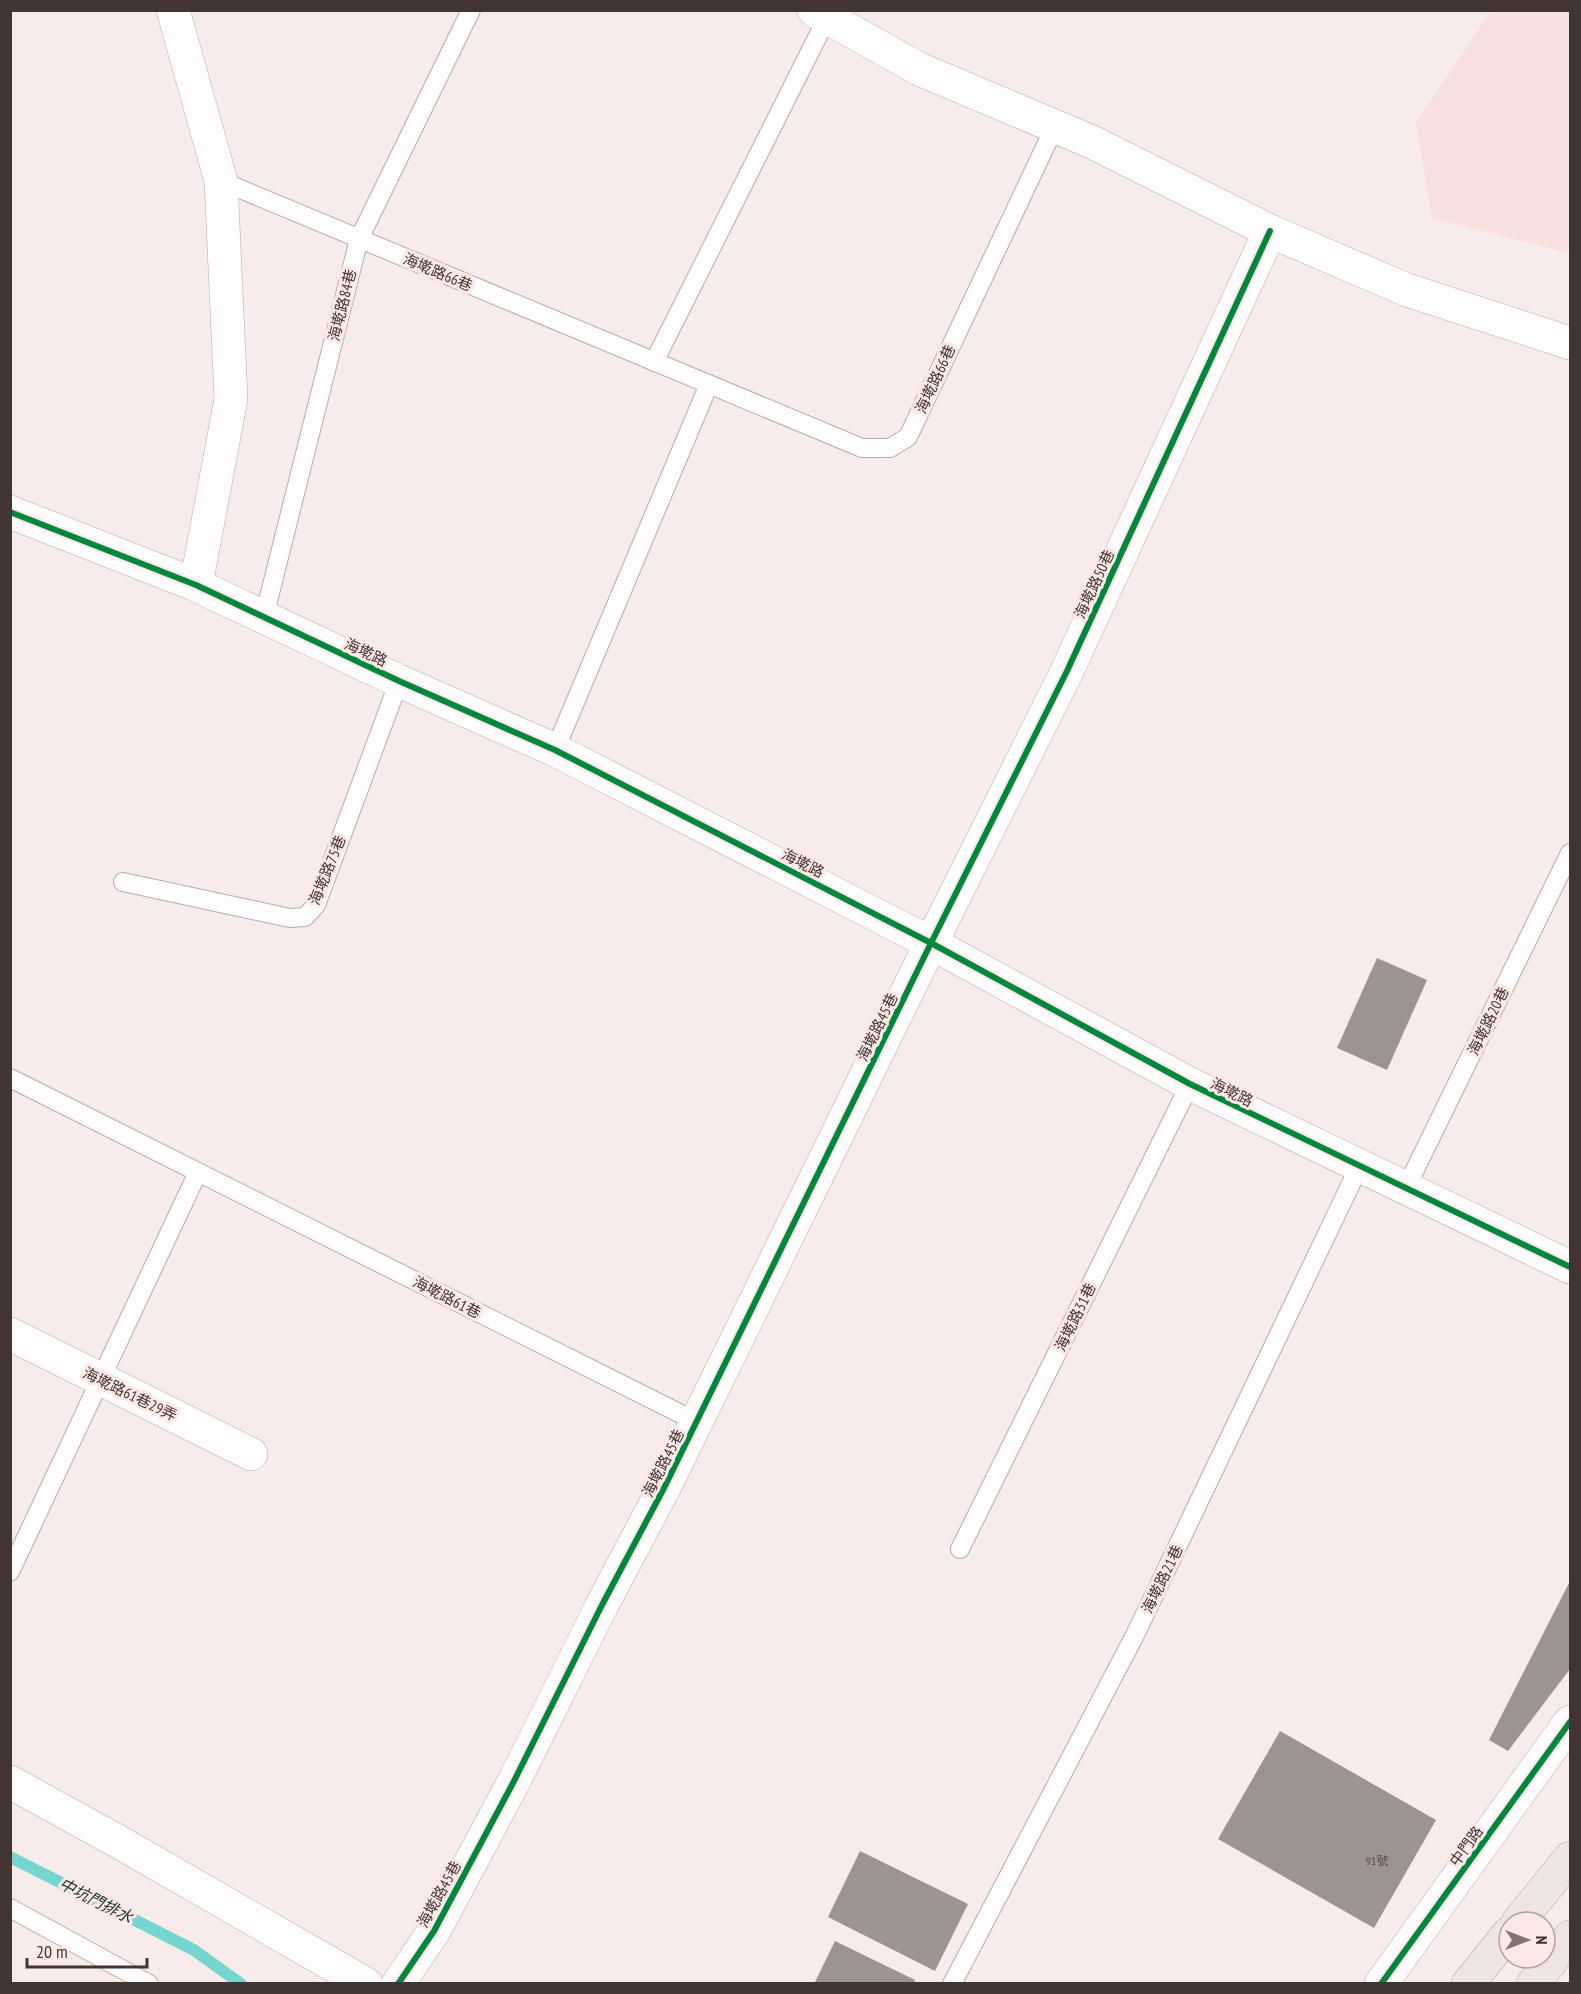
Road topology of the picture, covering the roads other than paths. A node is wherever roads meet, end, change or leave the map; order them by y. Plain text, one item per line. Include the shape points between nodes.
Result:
1 (172, 10) edge
2 (471, 10) edge
3 (820, 14) edge
4 (1055, 126) junction
5 (221, 181) junction
6 (1270, 231) junction
7 (359, 239) junction
8 (1570, 343) edge
9 (654, 362) junction
10 (709, 384) junction
11 (10, 512) edge
12 (196, 585) junction
13 (264, 617) junction
14 (399, 681) junction
15 (555, 750) junction
16 (1570, 853) edge
17 (123, 882) dead end
18 (931, 943) junction
19 (10, 1078) edge
20 (1190, 1084) junction
21 (1359, 1167) junction
22 (198, 1172) junction
23 (1405, 1190) junction
24 (1570, 1268) edge
25 (10, 1334) edge
26 (101, 1379) junction
27 (697, 1422) junction
28 (250, 1454) dead end
29 (960, 1549) dead end
30 (10, 1572) edge
31 (1570, 1722) edge
32 (10, 1782) edge
33 (1570, 1858) edge
34 (10, 1908) edge
35 (1528, 1910) edge
36 (1570, 1937) edge
37 (1497, 1948) edge
38 (149, 1983) edge
39 (366, 1983) edge
40 (398, 1983) edge
41 (952, 1983) edge
42 (1381, 1983) edge
43 (1468, 1983) edge
44 (1533, 1983) edge

1 - 5 street
2 - 7 lane, 海墘路84巷
3 - 4 street via 919,69
3 - 9 lane
4 - 6 street
4 - 10 lane, 海墘路66巷 via 908,437 890,448 862,448
5 - 7 lane, 海墘路66巷
5 - 12 street via 231,399
6 - 8 street via 1407,290
6 - 18 street, 海墘路50巷 via 1067,670
7 - 9 lane, 海墘路66巷
7 - 13 lane, 海墘路84巷
9 - 10 lane, 海墘路66巷
10 - 15 lane
11 - 12 street, 海墘路
12 - 13 street, 海墘路
13 - 14 street, 海墘路
14 - 15 street, 海墘路
14 - 17 lane, 海墘路75巷 via 316,905 305,917 290,918
15 - 18 street, 海墘路
16 - 23 lane, 海墘路20巷
18 - 20 street, 海墘路
18 - 27 street, 海墘路45巷
19 - 22 lane, 海墘路61巷
20 - 21 street, 海墘路
20 - 29 lane, 海墘路31巷
21 - 23 street, 海墘路
21 - 41 lane, 海墘路21巷 via 1135,1635
22 - 26 lane
22 - 27 lane, 海墘路61巷
23 - 24 street, 海墘路
25 - 26 street, 海墘路61巷29弄
26 - 28 street, 海墘路61巷29弄
26 - 30 lane
27 - 40 street, 海墘路45巷 via 434,1931
31 - 42 street, 中門路
32 - 39 street
33 - 35 main road
34 - 38 lane
36 - 44 main road
37 - 43 main road

